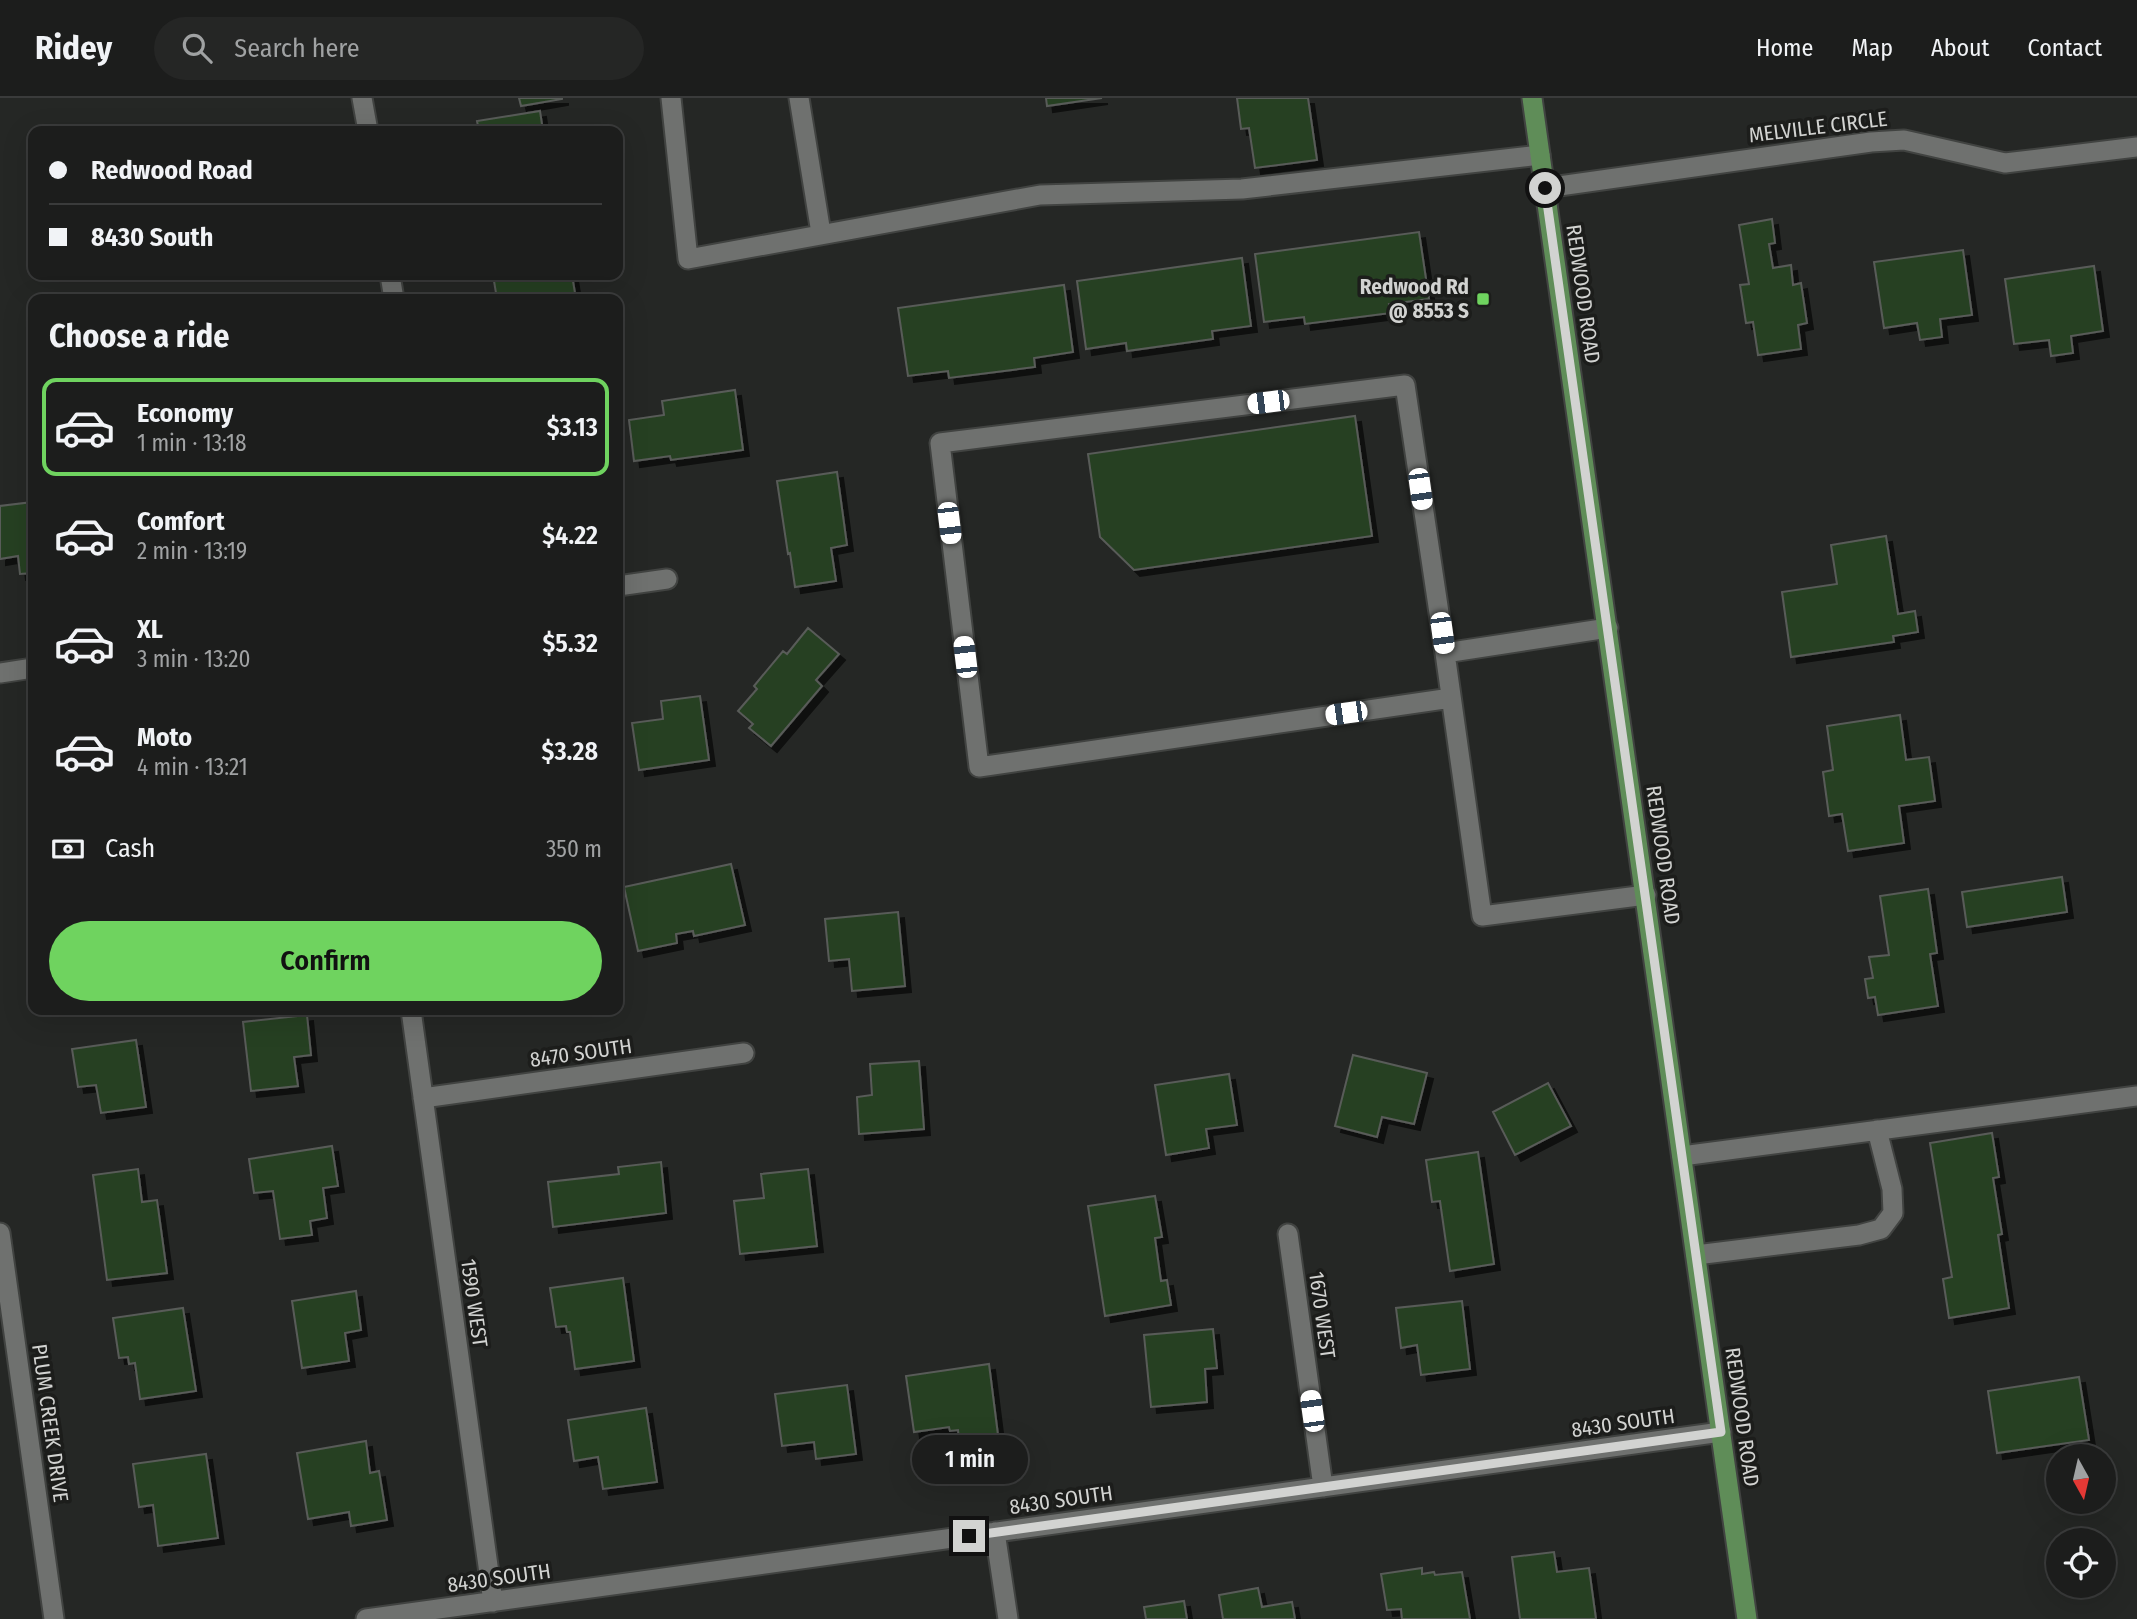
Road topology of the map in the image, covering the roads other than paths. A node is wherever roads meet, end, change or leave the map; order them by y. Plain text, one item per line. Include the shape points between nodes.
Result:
1 (362, 98) edge
2 (671, 98) edge
3 (799, 98) edge
4 (1532, 98) edge
5 (367, 126) edge
6 (2137, 147) edge
7 (1540, 155) junction
8 (1545, 188) junction
9 (821, 233) junction
10 (667, 579) dead end
11 (623, 585) edge
12 (1608, 628) junction
13 (1445, 653) junction
14 (28, 669) edge
15 (0, 673) edge
16 (1451, 698) junction
17 (1646, 895) junction
18 (412, 1015) edge
19 (744, 1053) dead end
20 (2137, 1096) edge
21 (423, 1098) junction
22 (1877, 1130) junction
23 (1682, 1156) junction
24 (0, 1233) edge
25 (1288, 1234) dead end
26 (1696, 1255) junction
27 (1721, 1432) junction
28 (1323, 1487) junction
29 (995, 1532) junction
30 (493, 1602) junction
31 (54, 1619) edge
32 (366, 1619) edge
33 (1008, 1619) edge
34 (1747, 1619) edge

1 - 5 street
2 - 9 street via 688,259
3 - 9 street
4 - 7 main road, REDWOOD ROAD
6 - 8 street, MELVILLE CIRCLE via 2005,163 1904,140 1871,142
7 - 8 main road, REDWOOD ROAD
7 - 9 street via 1242,189 1040,195
8 - 12 main road, REDWOOD ROAD
10 - 11 street
12 - 13 street
12 - 17 main road, REDWOOD ROAD
13 - 16 street
13 - 16 street via 1405,385 940,443 979,767
14 - 15 street
16 - 17 street via 1482,916
17 - 23 main road, REDWOOD ROAD
18 - 21 street, 1590 WEST
19 - 21 street, 8470 SOUTH
20 - 22 street
21 - 30 street, 1590 WEST
22 - 23 street
22 - 26 street via 1892,1189 1893,1213 1881,1229
23 - 26 main road, REDWOOD ROAD
24 - 31 street, PLUM CREEK DRIVE
25 - 28 street, 1670 WEST
26 - 27 main road, REDWOOD ROAD
27 - 28 street, 8430 SOUTH
27 - 34 main road, REDWOOD ROAD
28 - 29 street, 8430 SOUTH
29 - 30 street, 8430 SOUTH
29 - 33 street
30 - 32 street, 8430 SOUTH

